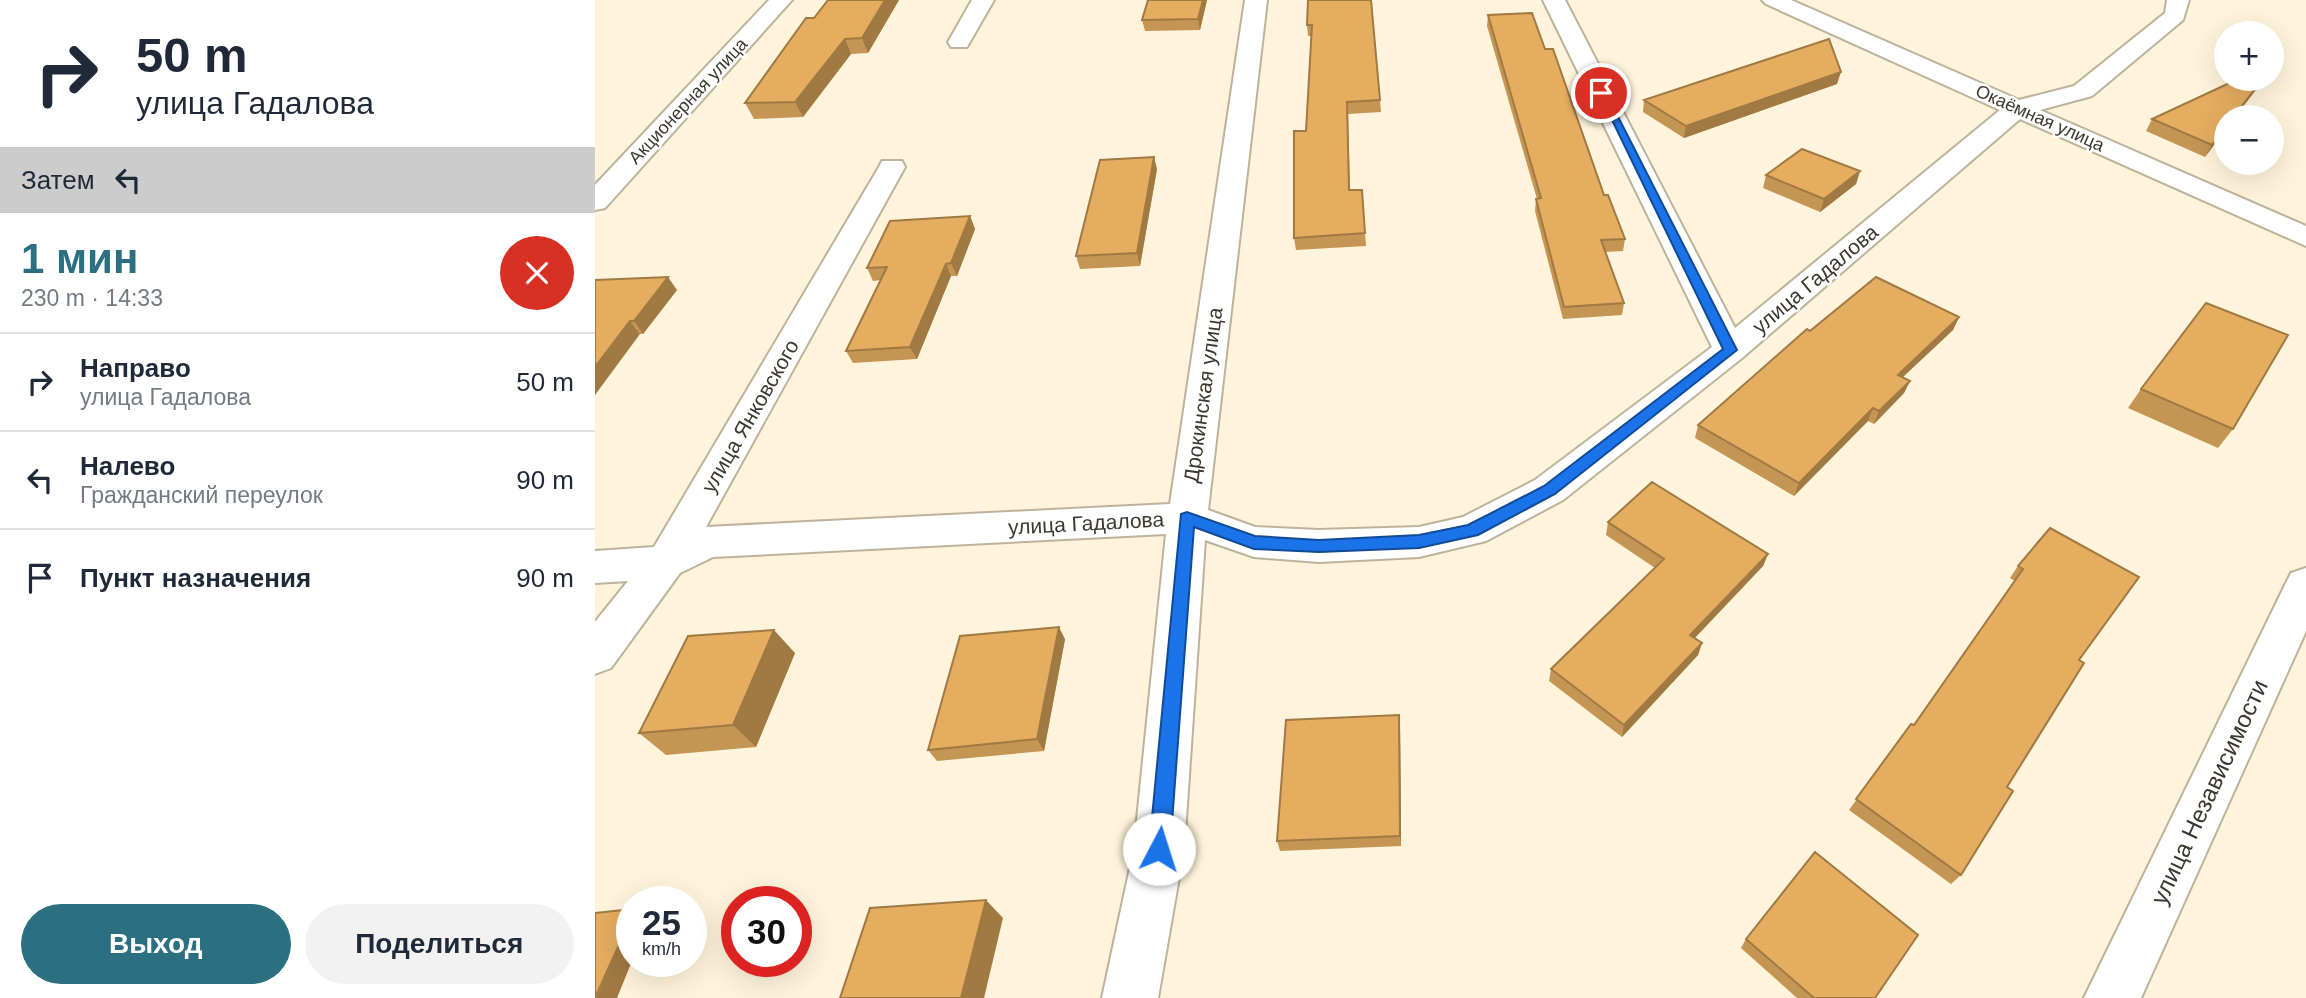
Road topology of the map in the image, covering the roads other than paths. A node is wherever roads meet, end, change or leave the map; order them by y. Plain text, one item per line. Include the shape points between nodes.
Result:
1 (782, 0) edge
2 (983, 0) edge
3 (1256, 0) edge
4 (1554, 0) edge
5 (1773, 0) edge
6 (2178, 0) edge
7 (960, 42) dead end
8 (2018, 108) junction
9 (893, 167) dead end
10 (595, 202) edge
11 (2306, 237) edge
12 (1730, 350) junction
13 (1187, 518) junction
14 (666, 562) junction
15 (595, 567) edge
16 (2306, 585) edge
17 (595, 656) edge
18 (1130, 998) edge
19 (2112, 998) edge

1 - 10 street, Акционерная улица
2 - 7 street
3 - 13 street, Дрокинская улица
4 - 12 street
5 - 8 street, Окаёмная улица
6 - 8 street via 2175,15 2083,90
8 - 11 street, Окаёмная улица
8 - 12 street, улица Гадалова
9 - 14 street, улица Янковского
12 - 13 street, улица Гадалова via 1549,490 1472,530 1419,542 1319,546 1254,542
13 - 14 street, улица Гадалова via 708,542
13 - 18 street, Дрокинская улица via 1159,849
14 - 15 street, улица Гадалова
14 - 17 street, улица Янковского
16 - 19 street, улица Независимости

